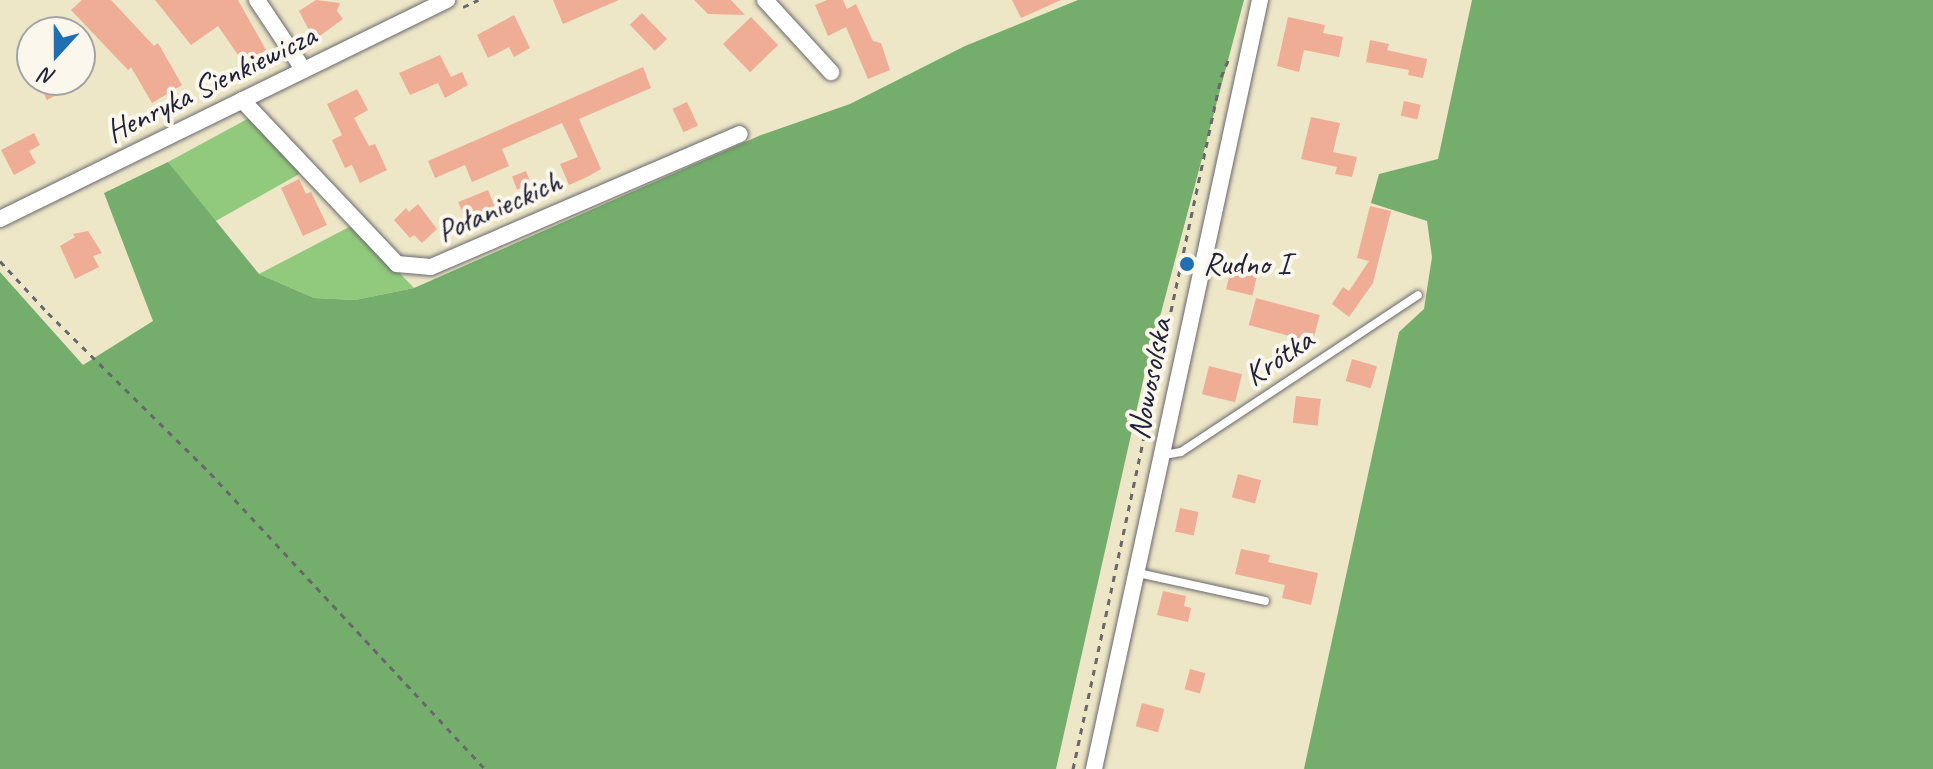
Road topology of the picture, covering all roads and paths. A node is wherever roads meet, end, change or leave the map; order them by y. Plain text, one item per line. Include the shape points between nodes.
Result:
1 (257, 0) edge
2 (447, 0) edge
3 (765, 0) edge
4 (1260, 0) edge
5 (1229, 57) dead end
6 (303, 69) junction
7 (831, 72) dead end
8 (242, 100) junction
9 (740, 134) dead end
10 (0, 219) edge
11 (0, 261) edge
12 (1418, 295) dead end
13 (1164, 455) junction
14 (1138, 573) junction
15 (1265, 601) dead end
16 (485, 769) edge
17 (1073, 769) edge
18 (1094, 769) edge

1 - 6 street
2 - 6 street, Henryka Sienkiewicza
3 - 7 street
4 - 13 street, Nowosolska
5 - 17 path
6 - 8 street, Henryka Sienkiewicza
8 - 9 street, Połanieckich via 397,264 431,267
8 - 10 street, Henryka Sienkiewicza
11 - 16 path via 220,483
12 - 13 lane, Krótka via 1181,452
13 - 14 street, Nowosolska
14 - 15 lane
14 - 18 street, Nowosolska

